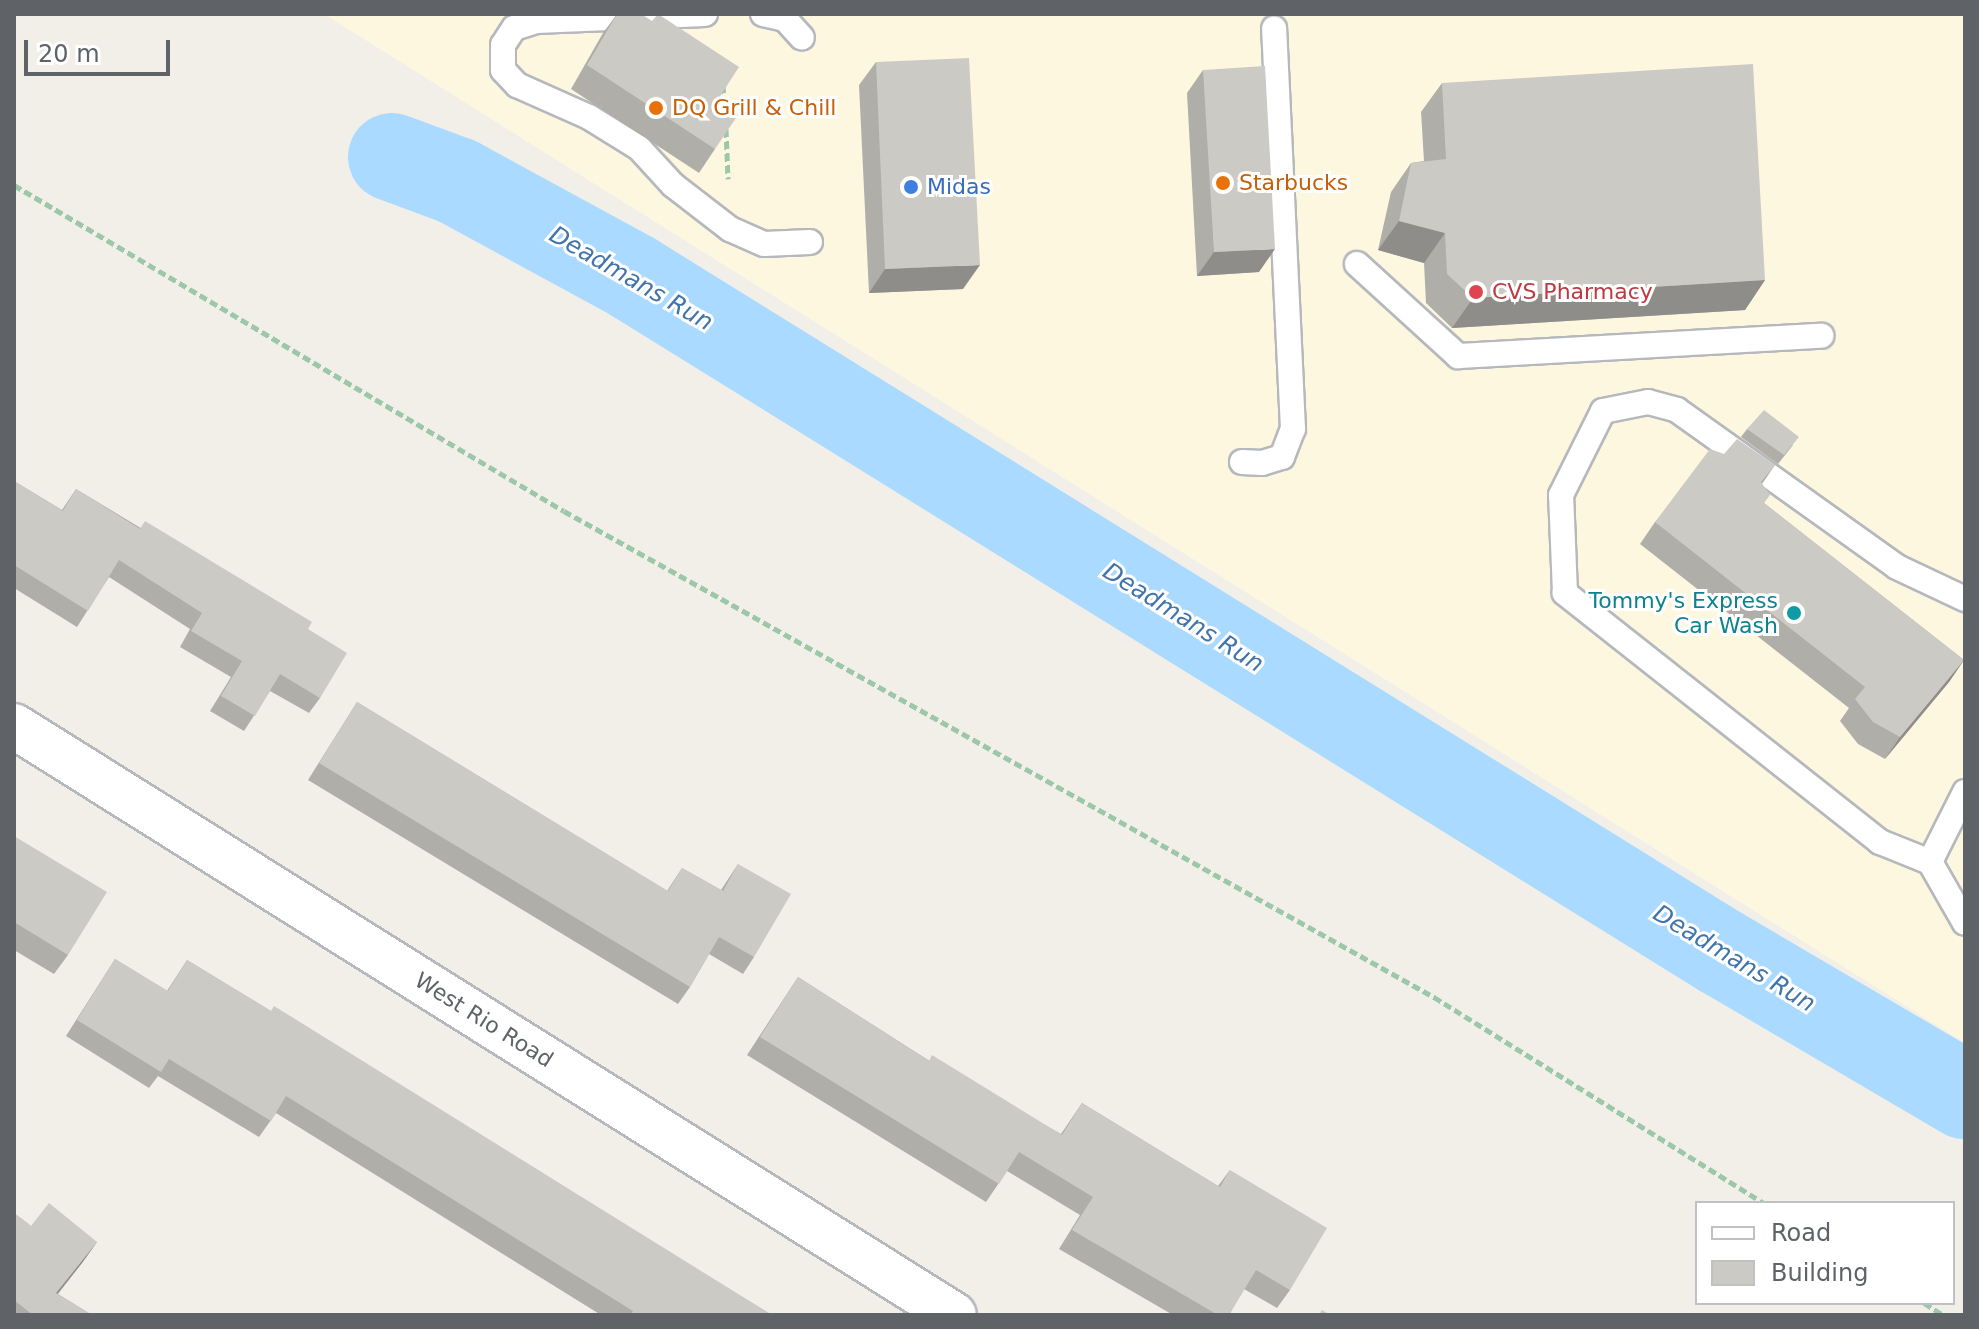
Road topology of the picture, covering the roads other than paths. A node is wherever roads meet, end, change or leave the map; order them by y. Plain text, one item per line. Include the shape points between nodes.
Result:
1 (705, 14) edge
2 (763, 14) edge
3 (1274, 28) dead end
4 (802, 38) dead end
5 (810, 242) dead end
6 (1357, 264) dead end
7 (1821, 336) dead end
8 (1242, 462) dead end
9 (1965, 599) edge
10 (14, 726) edge
11 (1965, 792) edge
12 (1930, 862) junction
13 (1961, 912) edge
14 (954, 1315) edge

1 - 5 lane via 536,21 514,28 503,45 503,70 517,85 589,117 639,148 673,185 730,229 764,244
2 - 4 lane via 785,19
3 - 8 lane via 1293,429 1282,457
6 - 7 lane via 1458,356
9 - 12 lane via 1897,567 1677,410 1648,402 1603,411 1561,495 1565,593 1880,842
10 - 14 street, West Rio Road
11 - 12 lane
12 - 13 lane

